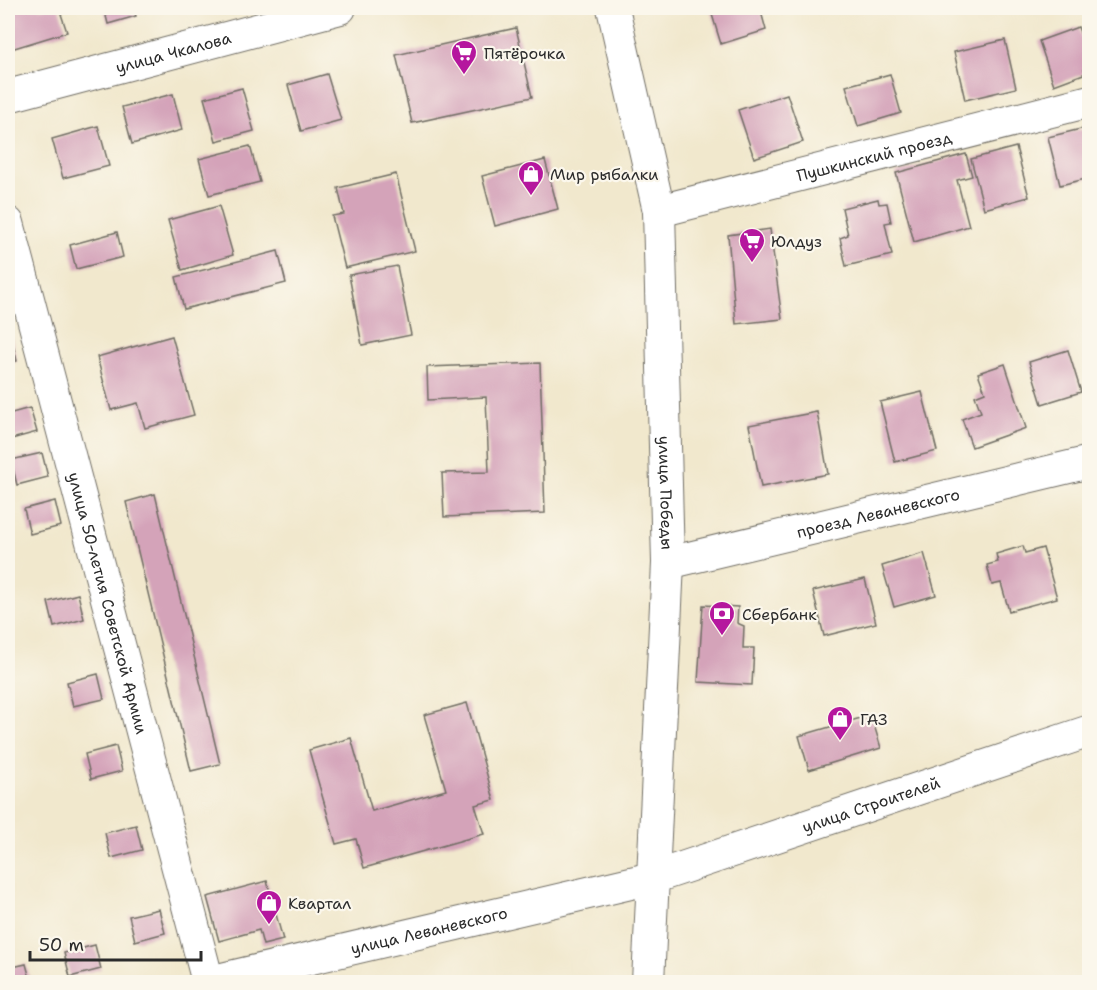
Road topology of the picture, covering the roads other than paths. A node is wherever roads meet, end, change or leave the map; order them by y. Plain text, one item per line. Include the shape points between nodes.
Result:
1 (340, 8) edge
2 (613, 8) edge
3 (244, 19) edge
4 (8, 96) edge
5 (1089, 101) edge
6 (659, 211) junction
7 (8, 223) edge
8 (1089, 462) edge
9 (668, 563) junction
10 (1089, 731) edge
11 (652, 878) junction
12 (208, 982) edge
13 (648, 982) edge

1 - 3 street, улица Чкалова
2 - 6 street, улица Победы
3 - 4 street, улица Чкалова
5 - 6 street, Пушкинский проезд
6 - 9 street, улица Победы
7 - 12 street, улица 50-летия Советской Армии
8 - 9 street, проезд Леваневского
9 - 11 street, улица Победы
10 - 11 street, улица Строителей
11 - 12 street, улица Леваневского
11 - 13 street, улица Победы

